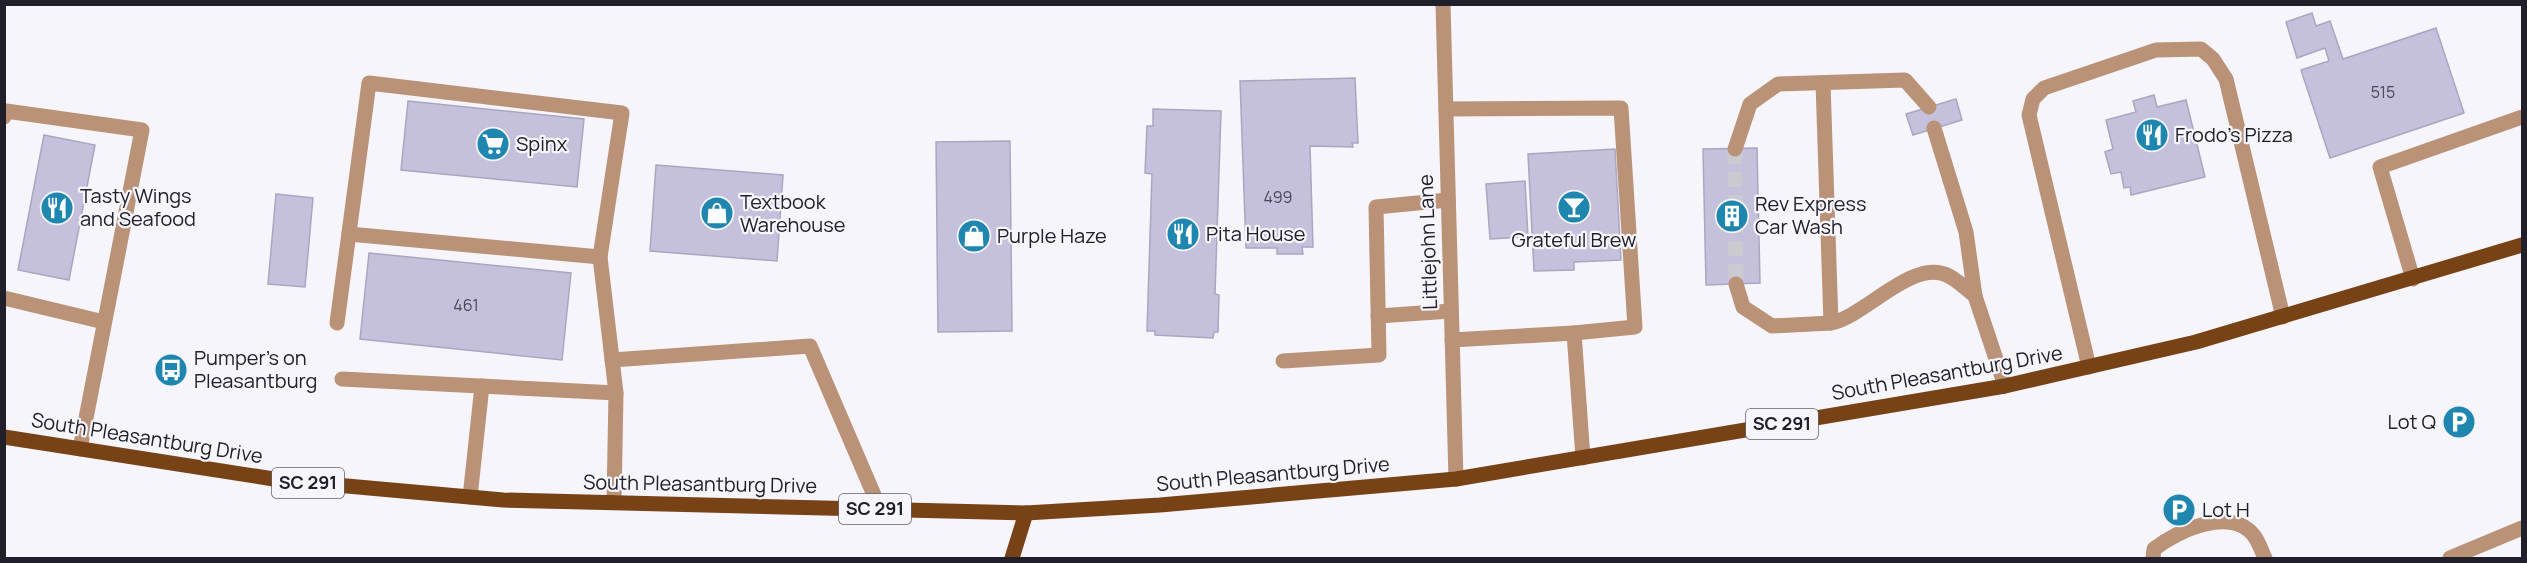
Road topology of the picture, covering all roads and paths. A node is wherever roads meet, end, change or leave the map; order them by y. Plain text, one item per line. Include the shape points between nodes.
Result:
1 (1443, 4) edge
2 (1823, 83) junction
3 (1929, 107) dead end
4 (1446, 109) junction
5 (4, 117) edge
6 (2523, 117) edge
7 (1934, 128) dead end
8 (1736, 148) tunnel mouth
9 (1448, 200) junction
10 (349, 234) junction
11 (2523, 245) edge
12 (600, 257) junction
13 (2413, 279) junction
14 (1736, 284) tunnel mouth
15 (1975, 296) junction
16 (4, 298) edge
17 (1451, 311) junction
18 (1378, 316) junction
19 (2283, 317) junction
20 (104, 322) junction
21 (337, 323) dead end
22 (1831, 323) junction
23 (1574, 333) junction
24 (1452, 340) junction
25 (612, 360) junction
26 (1283, 361) dead end
27 (2089, 368) junction
28 (342, 379) dead end
29 (482, 386) junction
30 (2005, 386) junction
31 (616, 393) junction
32 (4, 437) edge
33 (80, 449) junction
34 (1583, 458) junction
35 (1456, 479) junction
36 (470, 497) junction
37 (614, 502) junction
38 (880, 510) junction
39 (1026, 513) junction
40 (2523, 528) edge
41 (1012, 558) edge
42 (2153, 558) edge
43 (2265, 558) edge
44 (2450, 558) edge

1 - 4 street, Littlejohn Lane
2 - 3 street via 1905,80
2 - 8 street via 1779,84 1750,104
2 - 22 street
4 - 9 street, Littlejohn Lane
4 - 23 street via 1621,108 1635,327
5 - 20 street via 6,111 142,130
6 - 13 street via 2380,167
7 - 15 street via 1966,232
9 - 17 street, Littlejohn Lane
9 - 18 street via 1376,207
10 - 12 street
10 - 12 street via 369,83 622,113
10 - 21 street
11 - 13 main road, South Pleasantburg Drive / SC 291
12 - 25 street
13 - 19 main road, South Pleasantburg Drive / SC 291
14 - 22 street via 1743,306 1772,326
15 - 22 street via 1948,275 1929,272 1903,282 1846,320
15 - 30 street
16 - 20 street
17 - 18 street
17 - 24 street, Littlejohn Lane
18 - 26 street via 1379,355
19 - 27 main road, South Pleasantburg Drive / SC 291
19 - 27 street via 2226,79 2201,49 2156,50 2044,88 2033,99 2029,115
20 - 33 street
23 - 24 street
23 - 34 street
24 - 35 street, Littlejohn Lane
25 - 31 street
25 - 38 street via 810,346
27 - 30 main road, South Pleasantburg Drive / SC 291
28 - 29 street
29 - 31 street
29 - 36 street
30 - 34 main road, South Pleasantburg Drive / SC 291
31 - 37 street
32 - 33 main road, South Pleasantburg Drive / SC 291
33 - 36 main road, South Pleasantburg Drive / SC 291 via 280,480
34 - 35 main road, South Pleasantburg Drive / SC 291
35 - 39 main road, South Pleasantburg Drive / SC 291
36 - 37 main road, South Pleasantburg Drive / SC 291
37 - 38 main road, South Pleasantburg Drive / SC 291
38 - 39 main road, South Pleasantburg Drive / SC 291
39 - 41 main road
40 - 44 street
42 - 43 street via 2154,549 2171,536 2218,521 2238,523 2255,536

